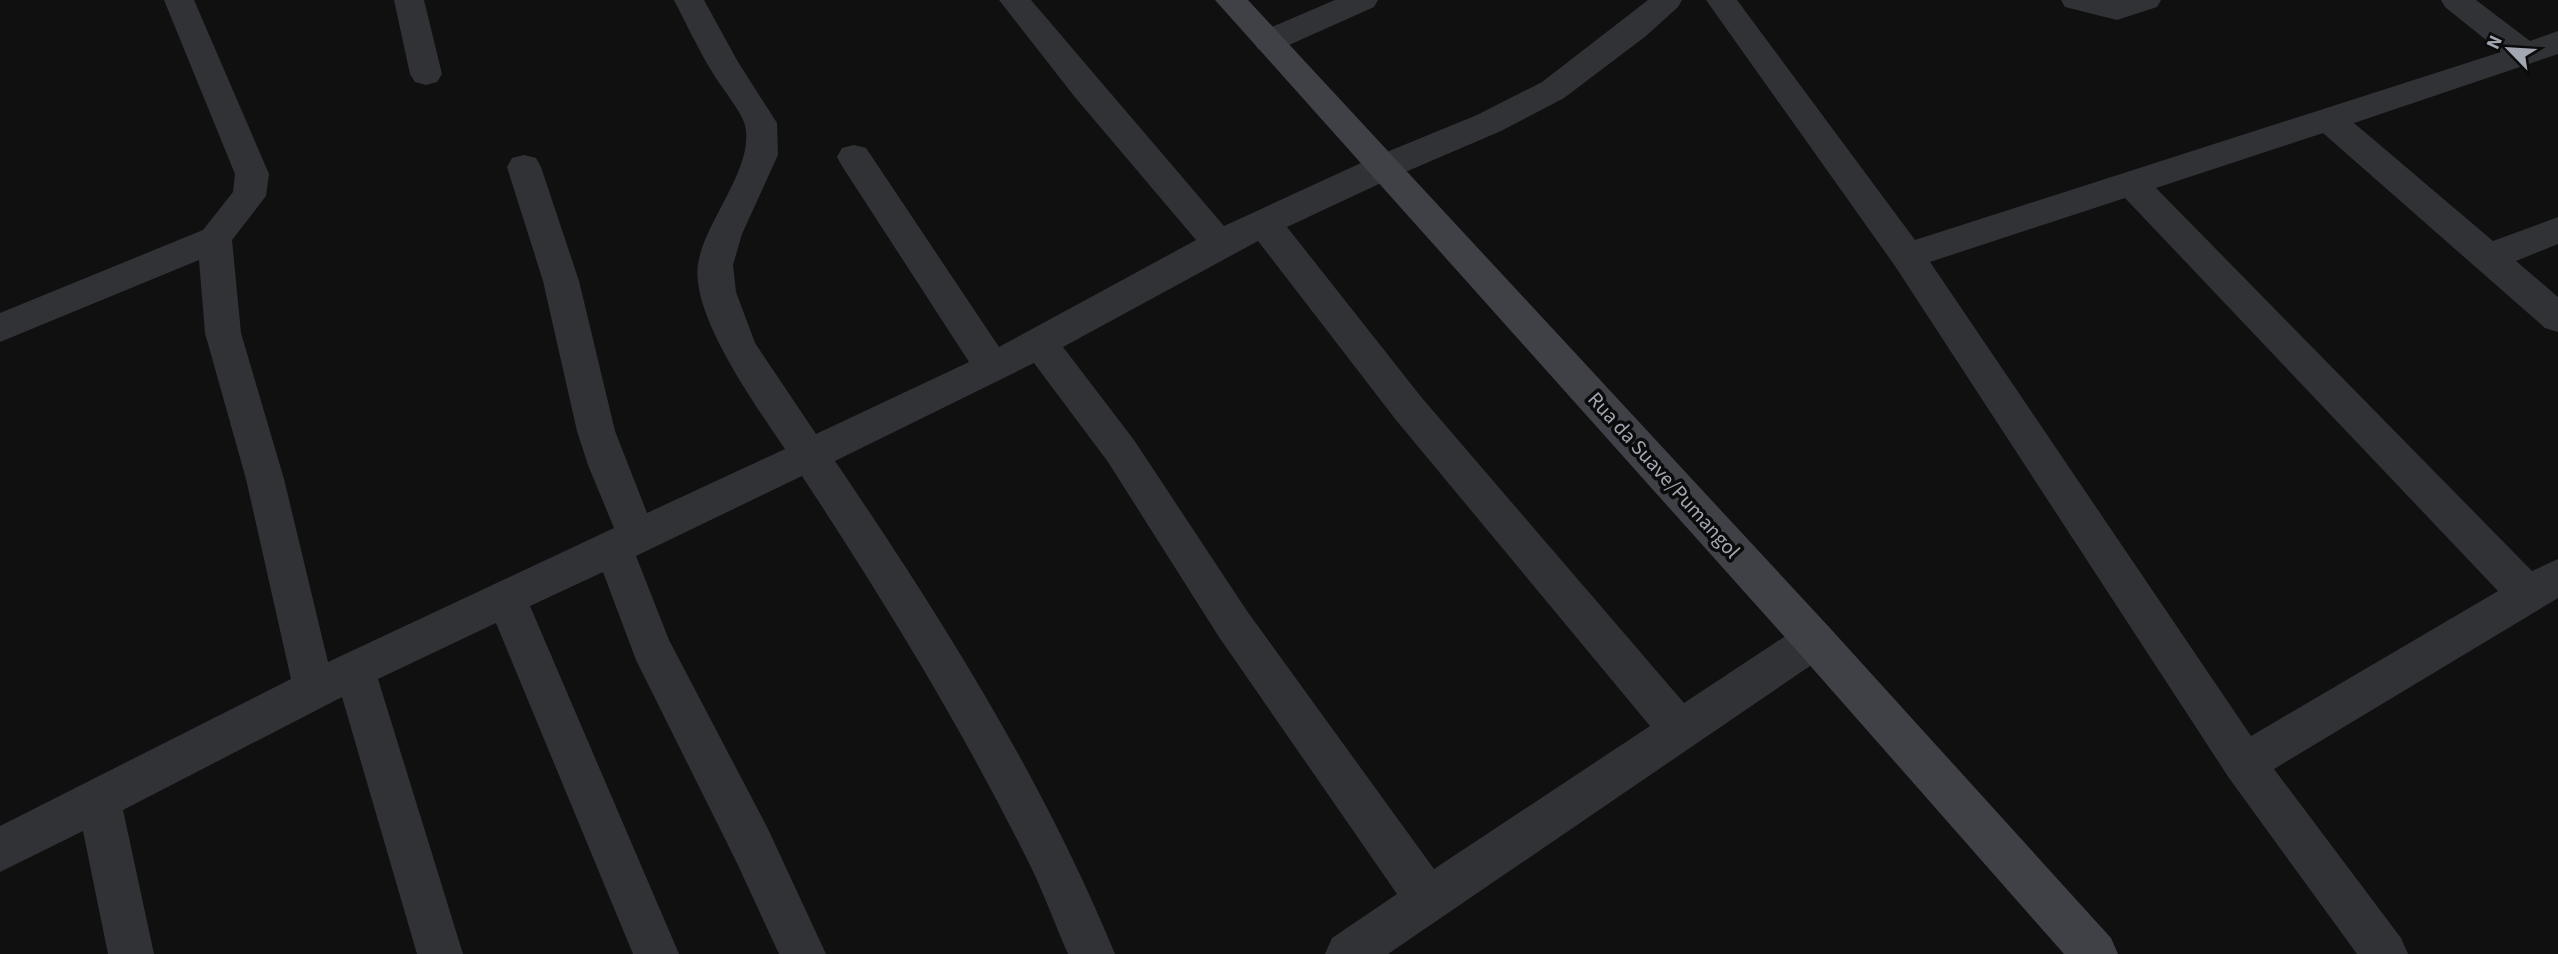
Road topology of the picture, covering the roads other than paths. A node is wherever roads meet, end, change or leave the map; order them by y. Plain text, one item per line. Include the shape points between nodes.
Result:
1 (179, 0) edge
2 (409, 0) edge
3 (690, 0) edge
4 (1014, 0) edge
5 (1230, 0) edge
6 (1363, 0) edge
7 (1667, 0) edge
8 (1721, 0) edge
9 (2076, 0) edge
10 (2146, 0) edge
11 (2456, 0) edge
12 (1269, 41) junction
13 (2558, 42) edge
14 (2526, 55) junction
15 (426, 74) dead end
16 (2328, 119) junction
17 (853, 157) dead end
18 (524, 167) dead end
19 (1384, 167) junction
20 (2133, 184) junction
21 (1264, 223) junction
22 (2558, 230) edge
23 (215, 239) junction
24 (1219, 244) junction
25 (1907, 256) junction
26 (2486, 258) junction
27 (2558, 318) edge
28 (0, 328) edge
29 (1040, 344) junction
30 (993, 368) junction
31 (808, 456) junction
32 (625, 540) junction
33 (2543, 586) edge
34 (506, 597) junction
35 (1814, 640) junction
36 (355, 671) junction
37 (314, 689) junction
38 (1681, 731) junction
39 (2245, 763) junction
40 (99, 800) junction
41 (0, 850) edge
42 (1429, 901) junction
43 (131, 954) edge
44 (440, 954) edge
45 (656, 954) edge
46 (803, 954) edge
47 (1093, 954) edge
48 (1348, 954) edge
49 (2095, 954) edge
50 (2385, 954) edge

1 - 23 street via 252,174 249,196
2 - 15 street
3 - 31 street via 761,124 761,155 715,265 718,292 739,349
4 - 24 street
5 - 12 street, Rua da Suave/Pumangol
6 - 12 street
7 - 19 street via 1553,90 1489,124
8 - 25 street
9 - 10 street via 2117,9
11 - 14 street
12 - 19 street, Rua da Suave/Pumangol
13 - 14 street
14 - 16 street
16 - 20 street
16 - 26 street
17 - 30 street
18 - 32 street via 561,281
19 - 21 street
19 - 35 street, Rua da Suave/Pumangol
20 - 25 street
20 - 33 street
21 - 24 street
21 - 38 street via 1409,409
22 - 26 street
23 - 28 street
23 - 37 street via 223,333 265,479
24 - 29 street
25 - 39 street
26 - 27 street
29 - 30 street
29 - 42 street via 1121,452 1233,624
30 - 31 street
31 - 32 street
31 - 47 street via 869,544 969,710 1042,842
32 - 34 street
32 - 46 street via 650,647
33 - 39 street
34 - 36 street
34 - 45 street
35 - 38 street
35 - 49 street, Rua da Suave/Pumangol
36 - 37 street
36 - 44 street
37 - 40 street
38 - 42 street
39 - 50 street
40 - 41 street
40 - 43 street
42 - 48 street

